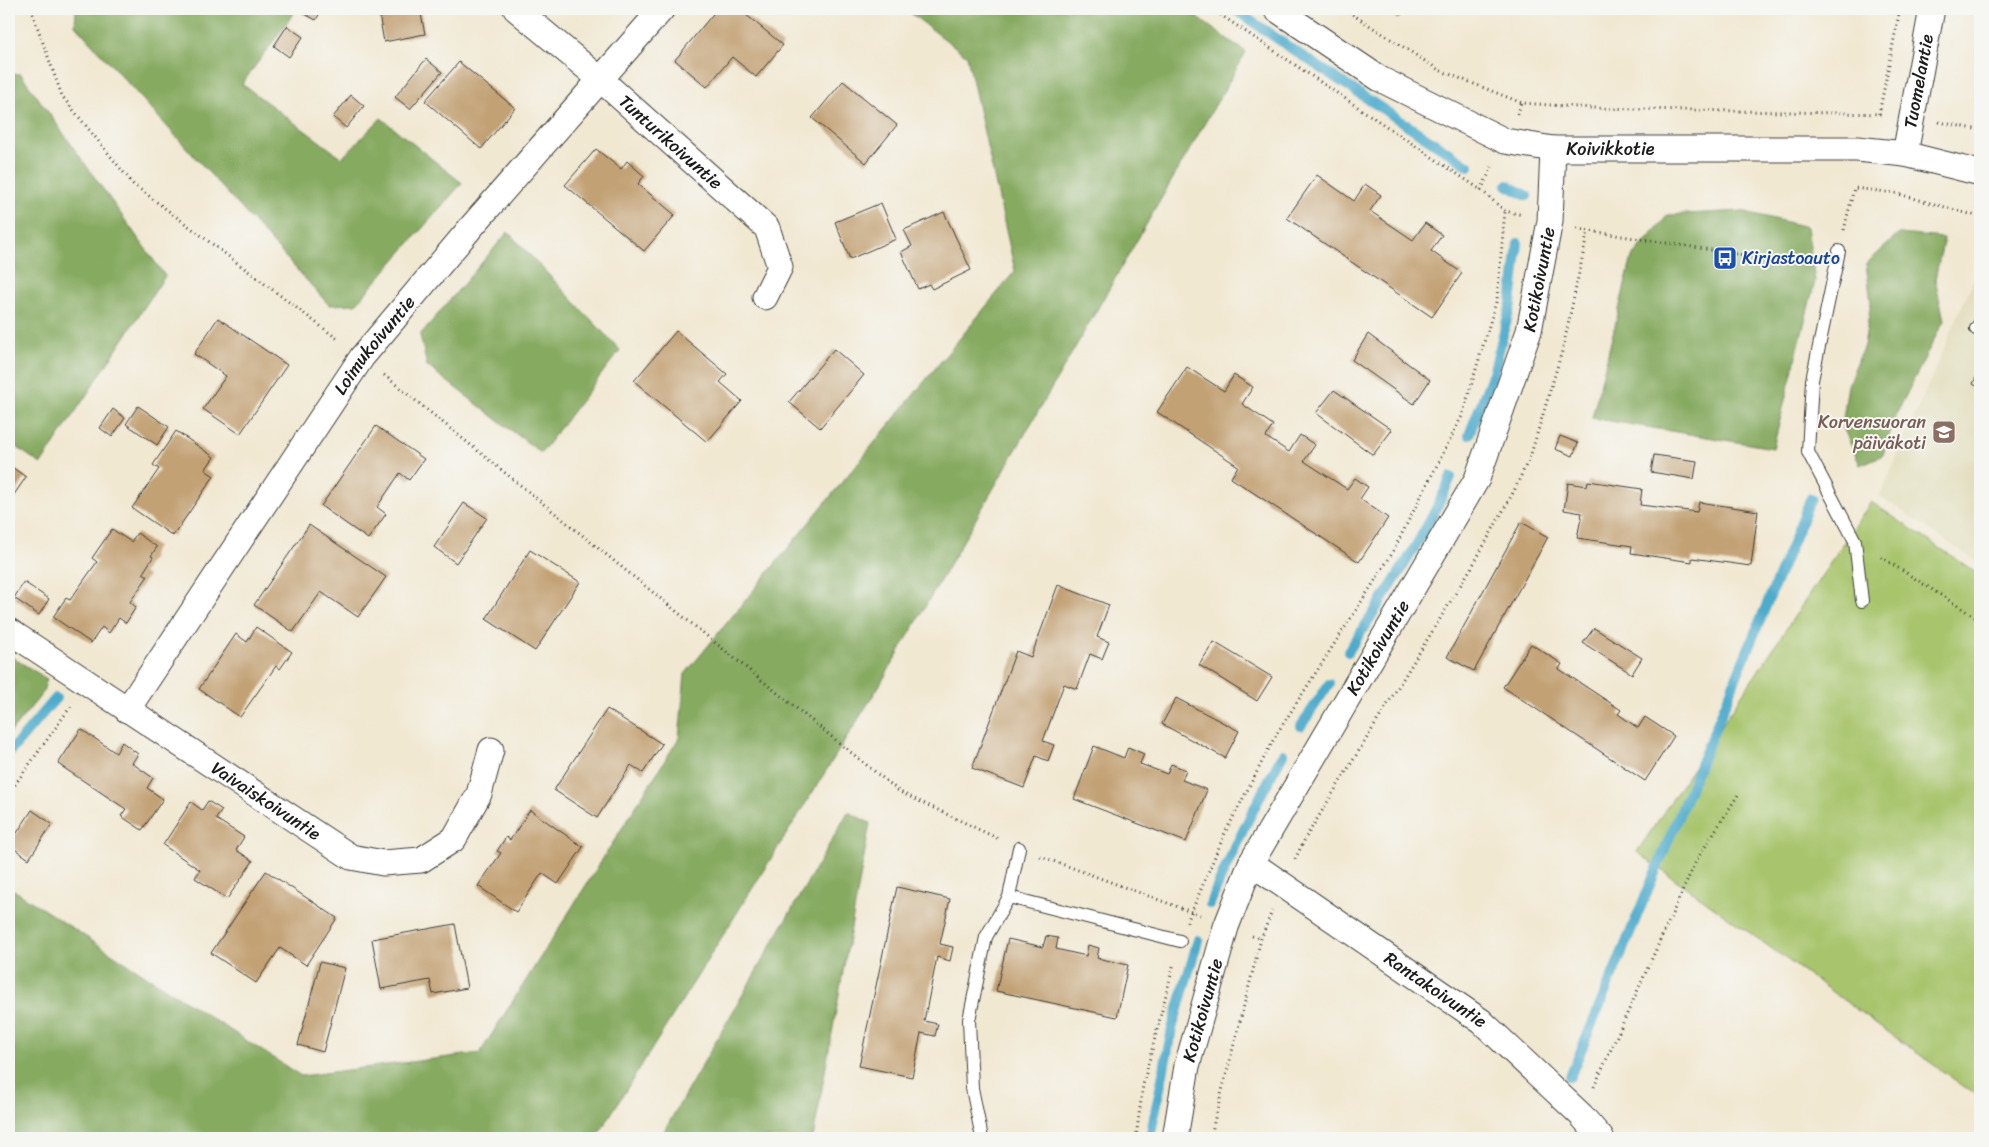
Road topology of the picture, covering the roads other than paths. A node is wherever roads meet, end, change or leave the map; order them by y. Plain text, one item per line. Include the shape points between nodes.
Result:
1 (516, 9) edge
2 (662, 9) edge
3 (1276, 9) edge
4 (1932, 9) edge
5 (600, 79) junction
6 (1553, 149) junction
7 (1905, 154) junction
8 (1980, 173) edge
9 (1839, 251) road end
10 (766, 297) dead end
11 (1862, 601) dead end
12 (9, 631) edge
13 (127, 710) junction
14 (491, 750) dead end
15 (1019, 848) road end
16 (1251, 864) junction
17 (1009, 898) junction
18 (1180, 942) road end
19 (982, 1138) edge
20 (1175, 1138) edge
21 (1601, 1138) edge

1 - 5 street, Tunturikoivuntie
2 - 5 street, Loimukoivuntie
3 - 6 street, Koivikkotie via 1389,83 1505,141
4 - 7 street, Tuomelantie
5 - 10 street, Tunturikoivuntie via 767,228 780,266
5 - 13 street, Loimukoivuntie via 362,357
6 - 7 street, Koivikkotie via 1857,149
6 - 16 street, Kotikoivuntie via 1550,221 1529,331 1477,479
7 - 8 street, Koivikkotie
9 - 11 lane via 1812,380 1808,452 1855,541
12 - 13 street, Vaivaiskoivuntie
13 - 14 street, Vaivaiskoivuntie via 351,857 383,863 421,860 454,838 479,794
15 - 17 lane
16 - 20 street, Kotikoivuntie via 1226,927 1187,1066
16 - 21 street, Rantakoivuntie via 1481,1021 1581,1115
17 - 18 lane
17 - 19 lane via 986,937 969,1020 972,1088

